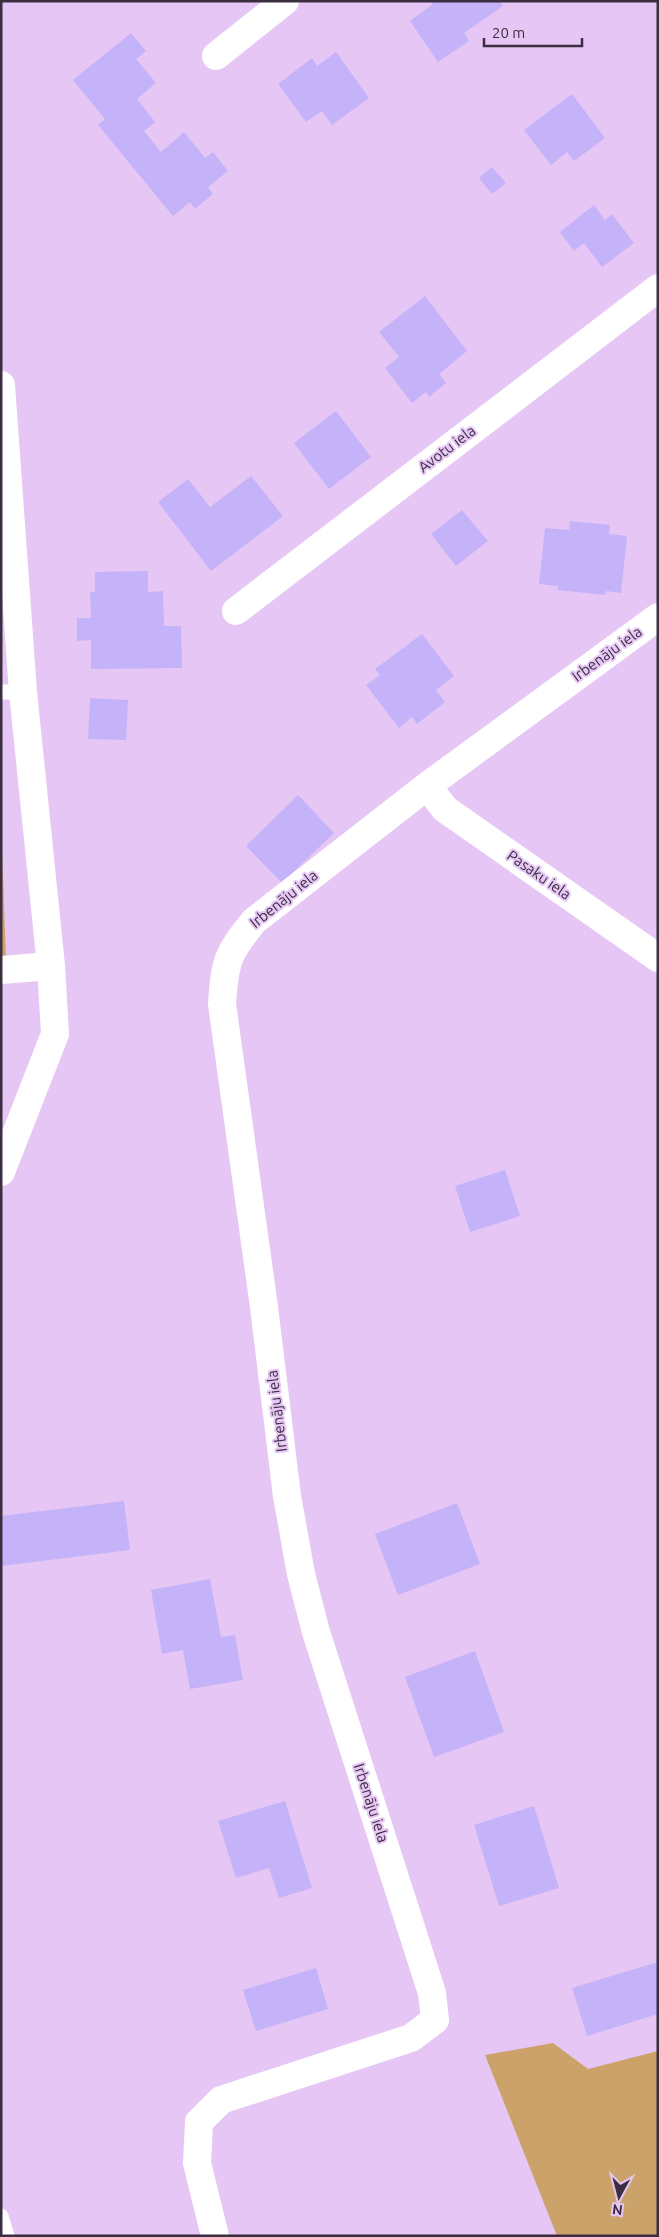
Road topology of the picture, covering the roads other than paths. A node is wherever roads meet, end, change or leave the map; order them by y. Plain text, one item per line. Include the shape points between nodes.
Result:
1 (285, 1) edge
2 (216, 56) dead end
3 (658, 288) edge
4 (2, 392) edge
5 (236, 611) dead end
6 (658, 617) edge
7 (12, 692) edge
8 (427, 786) junction
9 (658, 958) edge
10 (51, 966) junction
11 (1, 970) edge
12 (1, 1172) edge
13 (1, 2216) edge
14 (7, 2236) edge
15 (215, 2236) edge

1 - 2 street
3 - 5 street, Avotu iela
4 - 7 street
6 - 8 street, Irbenāju iela
7 - 10 street
8 - 9 street, Pasaku iela via 445,810
8 - 15 street, Irbenāju iela via 254,921 233,946 224,970 222,1004 287,1496 301,1574 316,1632 432,1993 435,2020 411,2038 222,2100 199,2122 197,2163
10 - 11 street
10 - 12 street via 55,1034
13 - 14 lane

